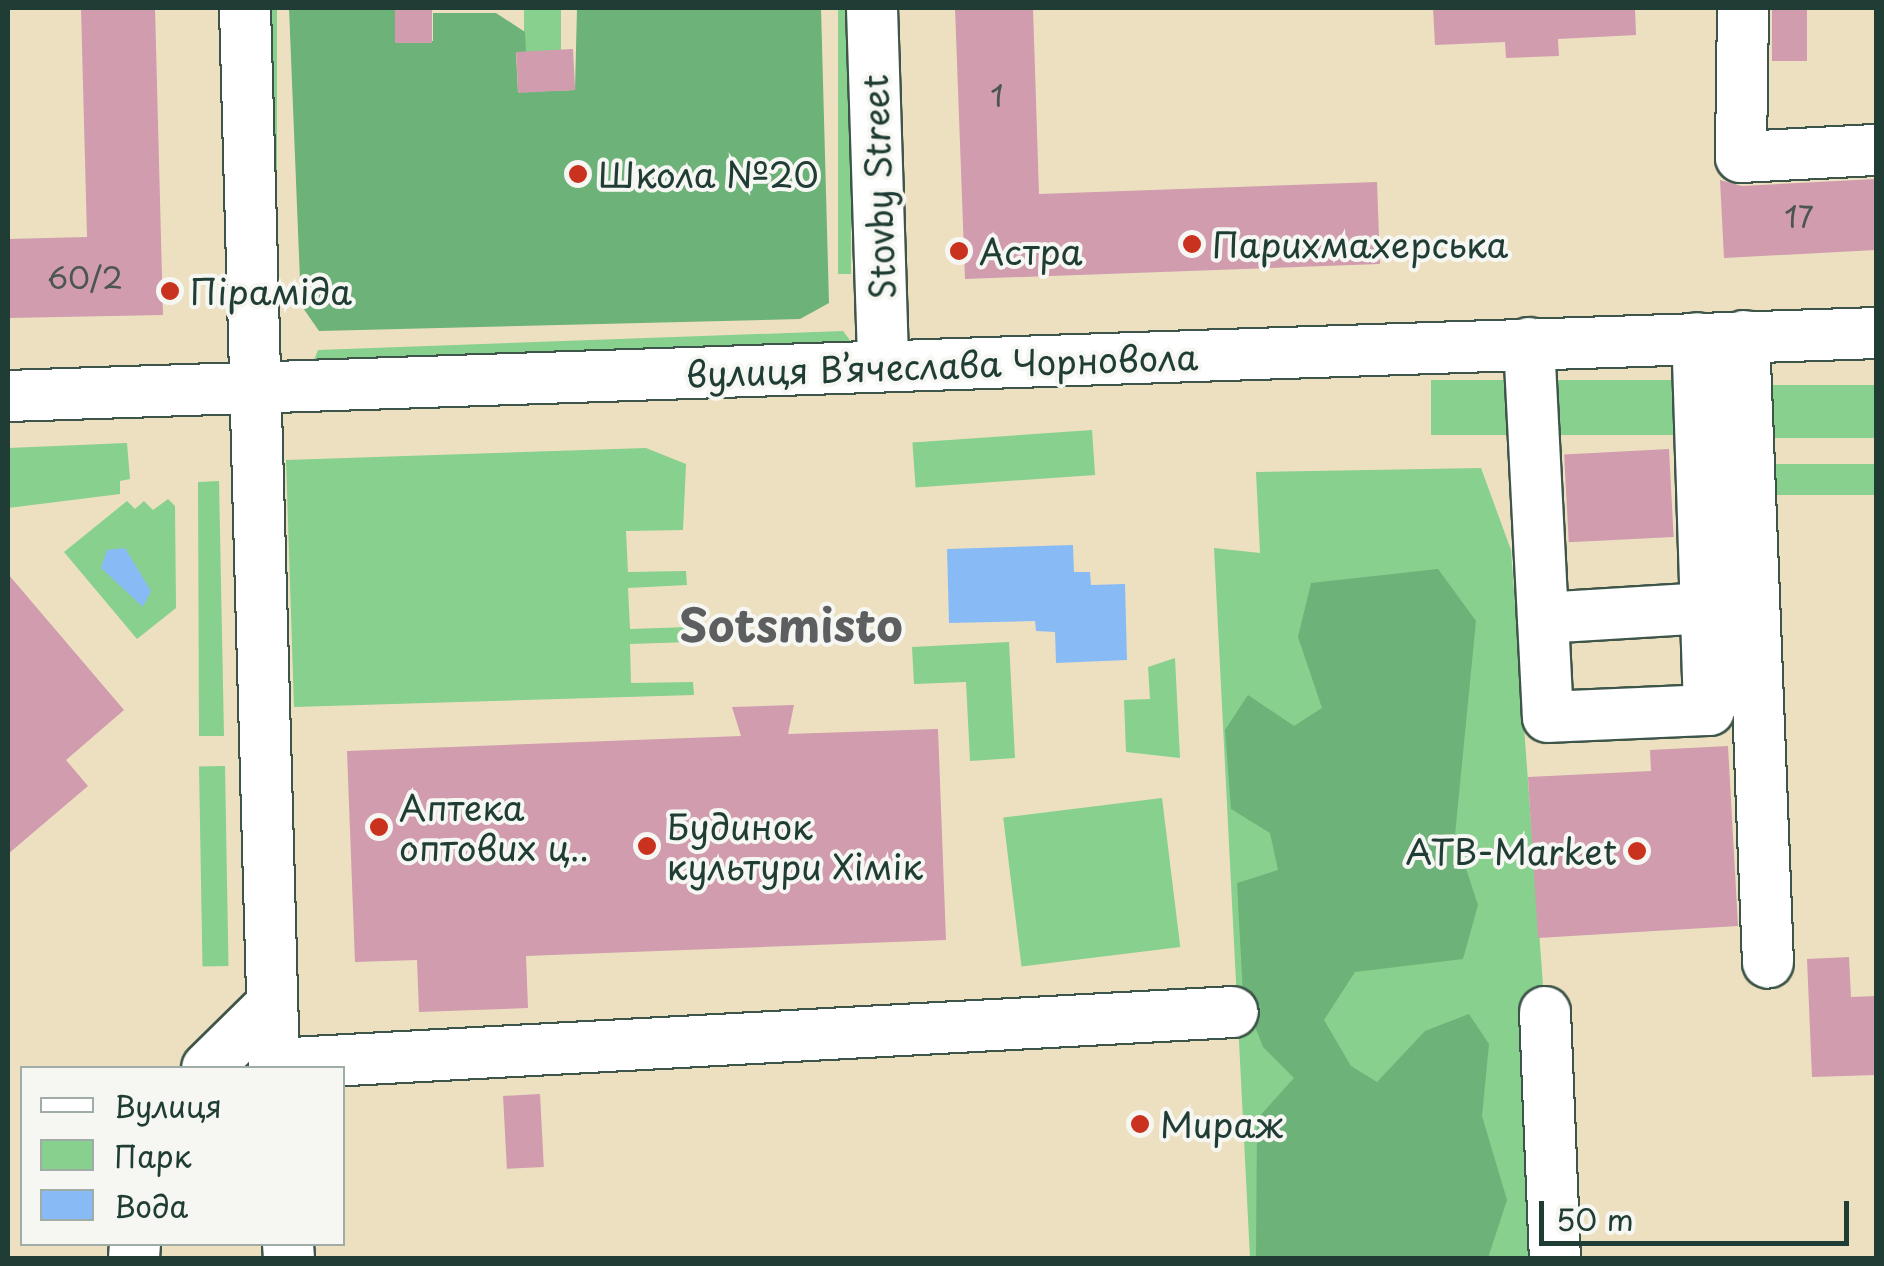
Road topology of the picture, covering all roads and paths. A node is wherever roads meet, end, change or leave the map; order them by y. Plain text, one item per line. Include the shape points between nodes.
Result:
1 (245, 8) edge
2 (872, 8) edge
3 (1743, 8) edge
4 (1876, 150) edge
5 (1876, 333) edge
6 (1720, 337) junction
7 (1529, 343) junction
8 (883, 366) junction
9 (257, 386) junction
10 (8, 396) edge
11 (1706, 608) junction
12 (1542, 618) junction
13 (1768, 963) dead end
14 (268, 1008) junction
15 (1233, 1012) dead end
16 (1545, 1012) dead end
17 (209, 1066) edge
18 (274, 1066) edge
19 (1555, 1258) edge

1 - 9 street
2 - 8 street, Stovby Street
3 - 4 street via 1741,157
5 - 6 street, вулиця Вʼячеслава Чорновола
6 - 7 street, вулиця Вʼячеслава Чорновола
6 - 11 street
6 - 13 street
7 - 8 street, вулиця Вʼячеслава Чорновола
7 - 12 street
8 - 9 street, вулиця Вʼячеслава Чорновола
9 - 10 street, вулиця Вʼячеслава Чорновола
9 - 14 street
11 - 12 street
11 - 12 street via 1708,710 1548,717
14 - 17 street
14 - 18 street
15 - 18 street
16 - 19 street

